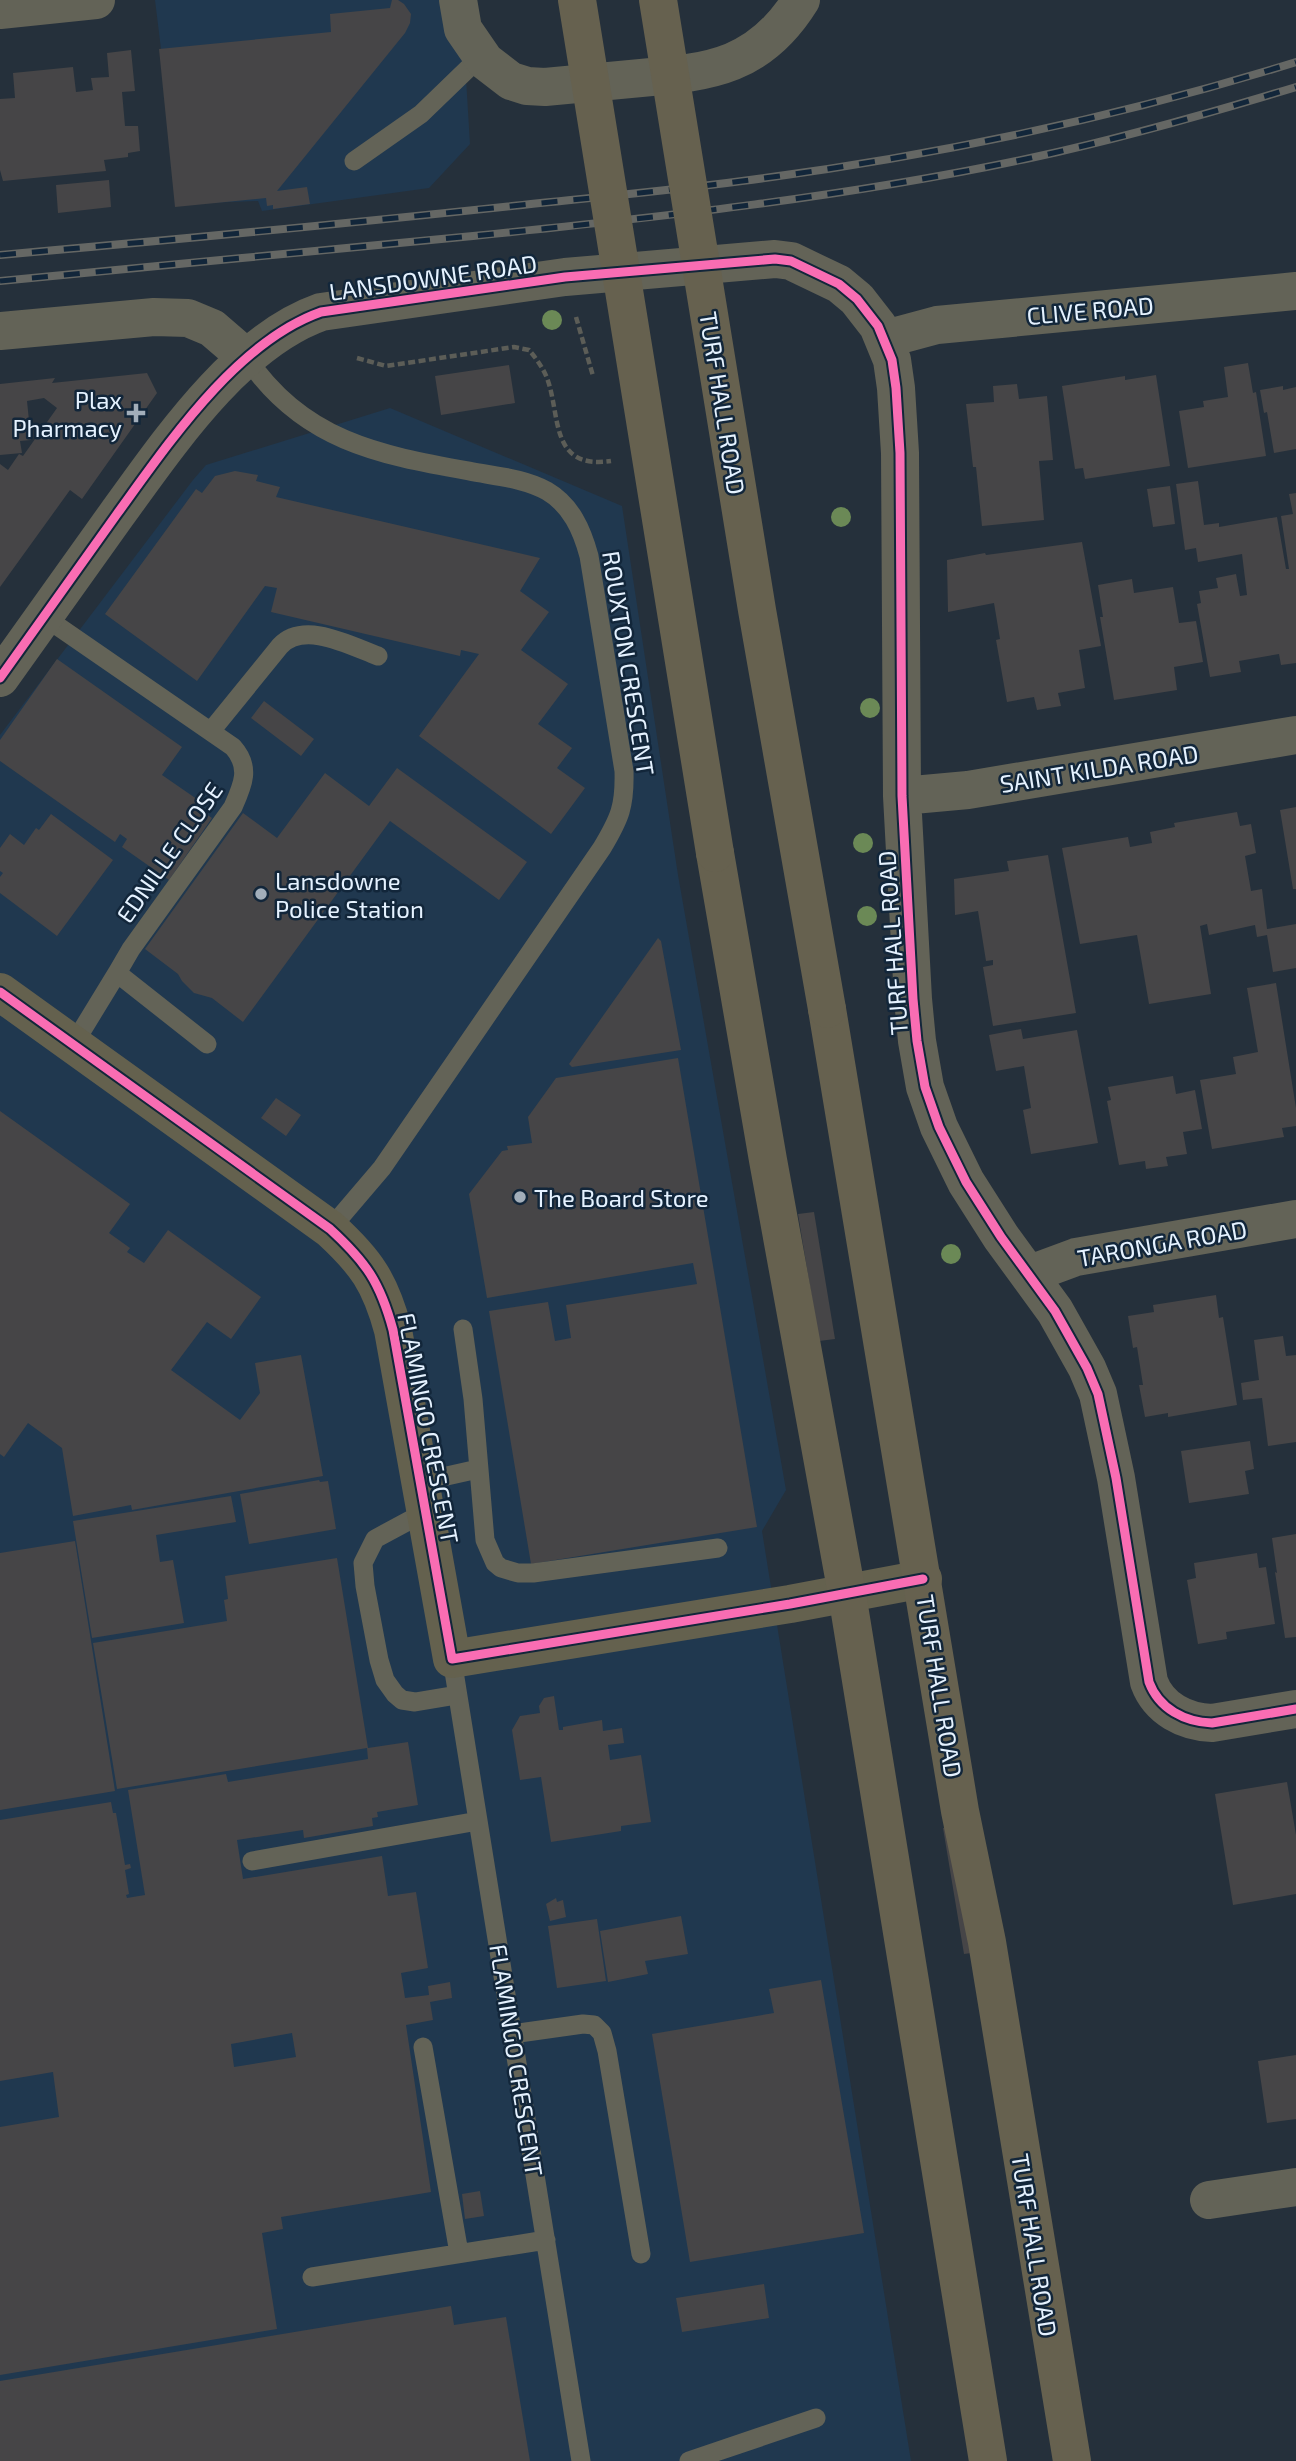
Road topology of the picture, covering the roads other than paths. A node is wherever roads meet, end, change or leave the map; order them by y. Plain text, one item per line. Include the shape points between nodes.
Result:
1 (96, 0) edge
2 (458, 0) edge
3 (578, 0) edge
4 (658, 0) edge
5 (801, 0) edge
6 (0, 10) edge
7 (481, 56) junction
8 (354, 161) dead end
9 (1296, 291) edge
10 (0, 331) edge
11 (885, 339) junction
12 (247, 358) junction
13 (44, 616) junction
14 (378, 656) dead end
15 (0, 678) edge
16 (211, 732) junction
17 (1296, 735) edge
18 (902, 796) junction
19 (117, 973) junction
20 (0, 992) edge
21 (207, 1044) dead end
22 (72, 1045) junction
23 (1296, 1219) edge
24 (330, 1229) junction
25 (1030, 1274) junction
26 (463, 1328) dead end
27 (478, 1469) junction
28 (423, 1497) junction
29 (718, 1548) dead end
30 (923, 1579) junction
31 (847, 1594) junction
32 (454, 1677) junction
33 (1296, 1709) edge
34 (478, 1821) junction
35 (252, 1861) dead end
36 (512, 2034) junction
37 (423, 2047) dead end
38 (1296, 2187) edge
39 (1209, 2200) dead end
40 (546, 2239) junction
41 (459, 2253) junction
42 (641, 2254) dead end
43 (312, 2277) dead end
44 (816, 2418) dead end
45 (581, 2461) edge
46 (689, 2461) edge
47 (988, 2461) edge
48 (1072, 2461) edge

1 - 6 street
2 - 7 street via 463,29
3 - 31 main road, bridge via 715,853
4 - 30 main road, TURF HALL ROAD, bridge
5 - 7 street via 774,36 755,50 696,74 527,86 498,73
7 - 8 lane via 421,114
9 - 11 street, CLIVE ROAD via 936,325
10 - 12 street via 188,318 212,328
11 - 12 street, LANSDOWNE ROAD via 871,315 839,284 792,261 754,259 565,277 321,312 297,320
11 - 18 street, TURF HALL ROAD via 895,374 900,453
12 - 13 street, LANSDOWNE ROAD via 188,416
12 - 24 lane, ROUXTON CRESCENT via 288,406 348,441 404,459 542,488 567,508 583,534 589,556 624,771 623,807 602,848 382,1168
13 - 15 street, LANSDOWNE ROAD
13 - 16 lane, EDNILLE CLOSE
14 - 16 lane via 314,635 288,639
16 - 19 lane, EDNILLE CLOSE via 241,758 246,773 243,787
17 - 18 street, SAINT KILDA ROAD via 968,790
18 - 25 street, TURF HALL ROAD via 913,999 925,1087 966,1182
19 - 21 lane
19 - 22 lane, EDNILLE CLOSE
20 - 22 street, FLAMINGO CRESCENT
22 - 24 street, FLAMINGO CRESCENT
23 - 25 street, TARONGA ROAD via 1076,1257
24 - 28 street, FLAMINGO CRESCENT via 372,1274 385,1302
25 - 33 street, TURF HALL ROAD via 1055,1311 1098,1394 1149,1682 1162,1703 1198,1723
26 - 27 lane
27 - 28 lane
27 - 29 lane via 485,1540 495,1563 509,1571 533,1573
28 - 32 street, FLAMINGO CRESCENT
28 - 32 lane via 375,1539 363,1563 365,1586 379,1660 395,1694 415,1702
30 - 31 street
30 - 48 main road, TURF HALL ROAD
31 - 32 street
31 - 47 main road
32 - 34 lane, FLAMINGO CRESCENT
34 - 35 lane
34 - 36 lane, FLAMINGO CRESCENT
36 - 40 lane, FLAMINGO CRESCENT
36 - 42 lane via 583,2024 594,2025 602,2033
37 - 41 lane
38 - 39 street
40 - 41 lane
40 - 45 lane, FLAMINGO CRESCENT
41 - 43 lane
44 - 46 lane

